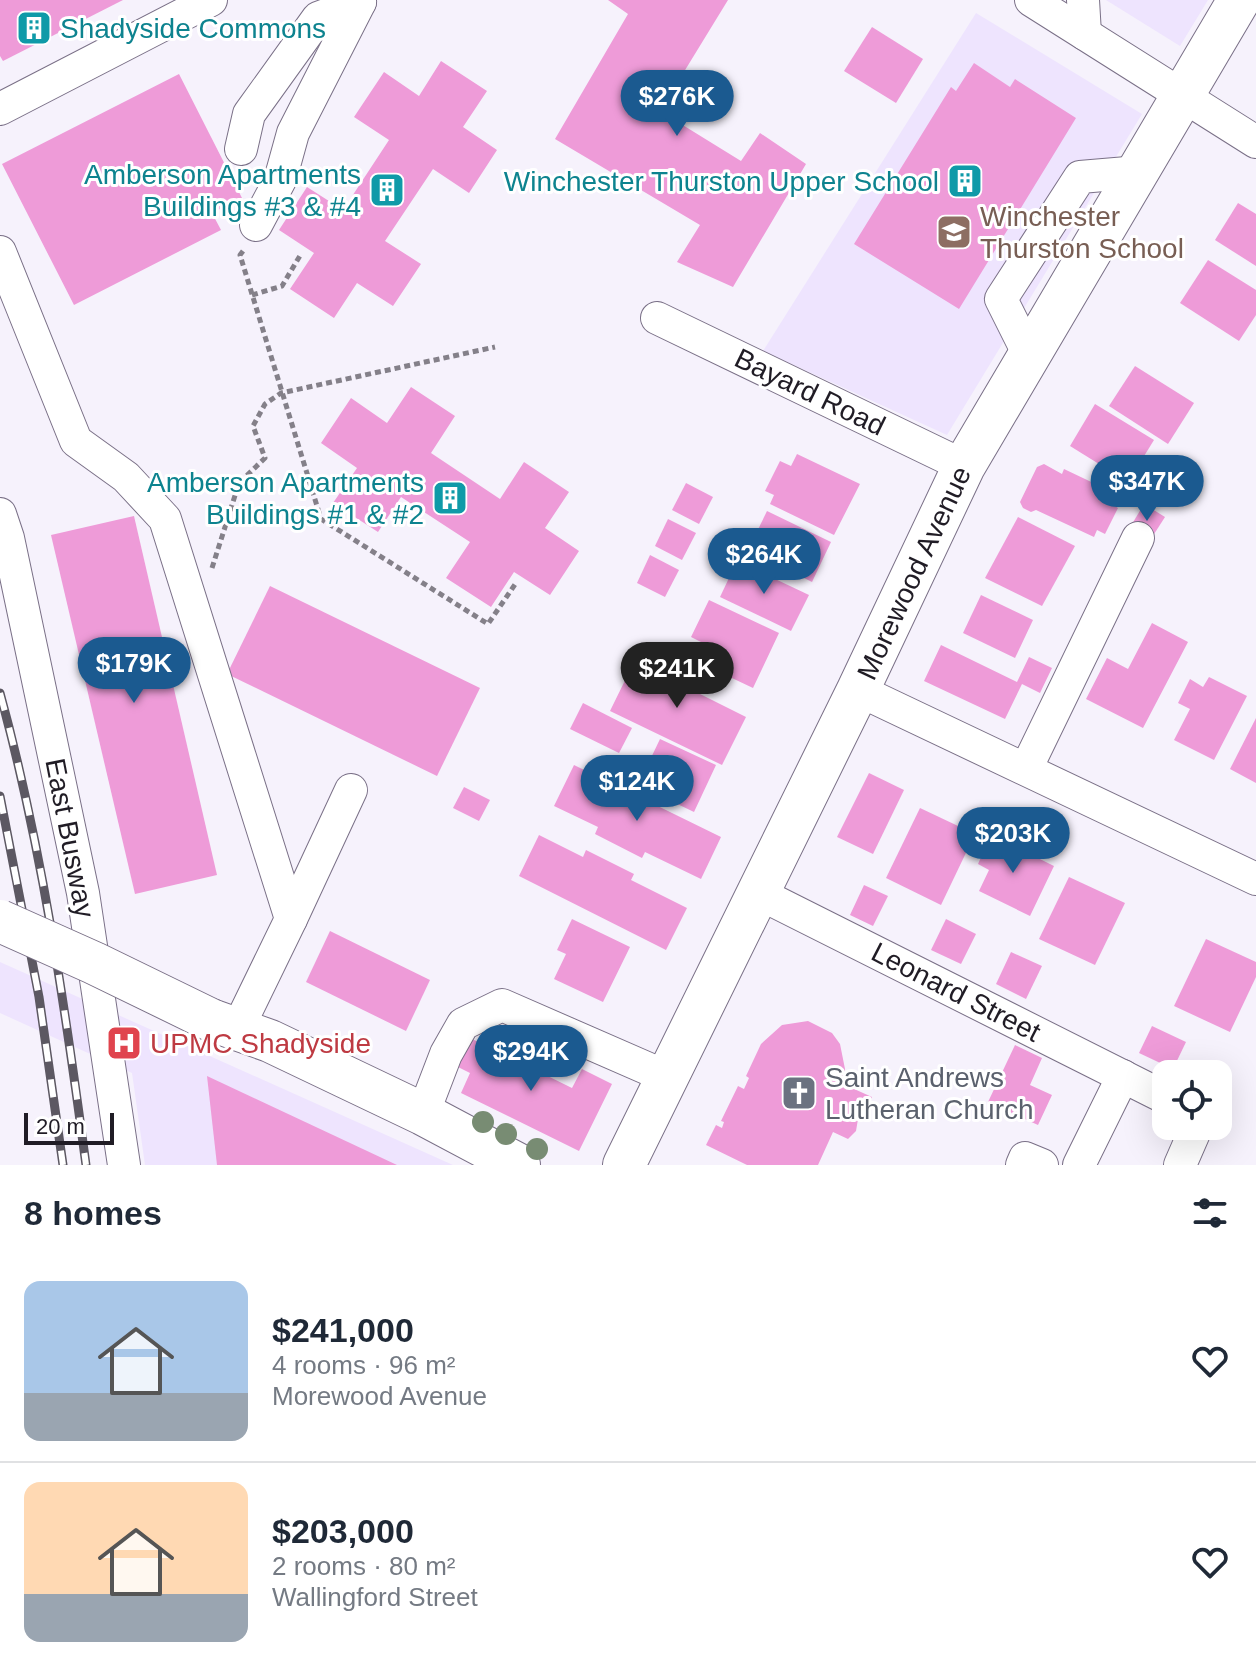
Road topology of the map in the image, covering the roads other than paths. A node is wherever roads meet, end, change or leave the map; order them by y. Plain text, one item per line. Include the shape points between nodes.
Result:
1 (211, 0) edge
2 (1031, 0) edge
3 (1083, 0) edge
4 (1239, 0) edge
5 (359, 1) edge
6 (1085, 34) junction
7 (1185, 96) junction
8 (0, 109) edge
9 (1256, 142) edge
10 (241, 149) dead end
11 (256, 225) road end
12 (0, 252) edge
13 (657, 318) dead end
14 (964, 466) junction
15 (0, 514) edge
16 (1138, 538) dead end
17 (858, 690) junction
18 (1026, 769) junction
19 (351, 790) dead end
20 (1256, 879) edge
21 (758, 893) junction
22 (295, 909) junction
23 (0, 921) edge
24 (224, 1024) junction
25 (1123, 1076) junction
26 (667, 1077) junction
27 (1152, 1090) edge
28 (423, 1114) junction
29 (1191, 1140) edge
30 (124, 1165) edge
31 (519, 1165) edge
32 (624, 1165) edge
33 (1022, 1165) edge
34 (1042, 1165) edge
35 (1079, 1165) edge
36 (1180, 1165) edge

1 - 8 street
2 - 6 street
3 - 6 street
4 - 7 main road, Morewood Avenue
5 - 10 street via 318,18 249,114
5 - 11 street via 293,133 280,180
6 - 7 street
7 - 9 street
7 - 14 main road, Morewood Avenue
12 - 22 street via 76,441 126,477 165,519
13 - 14 street, Bayard Road
14 - 17 main road, Morewood Avenue
15 - 30 street, East Busway via 83,893
16 - 18 street
17 - 18 street
17 - 21 main road, Morewood Avenue
18 - 20 street
19 - 22 street
21 - 25 street, Leonard Street
21 - 26 main road, Morewood Avenue
22 - 24 street
23 - 24 main road, bridge
24 - 28 main road
25 - 27 street, Leonard Street
25 - 35 street
26 - 28 street via 502,1005 463,1024
26 - 32 main road, Morewood Avenue
28 - 31 main road
29 - 36 street
33 - 34 street via 1025,1158

